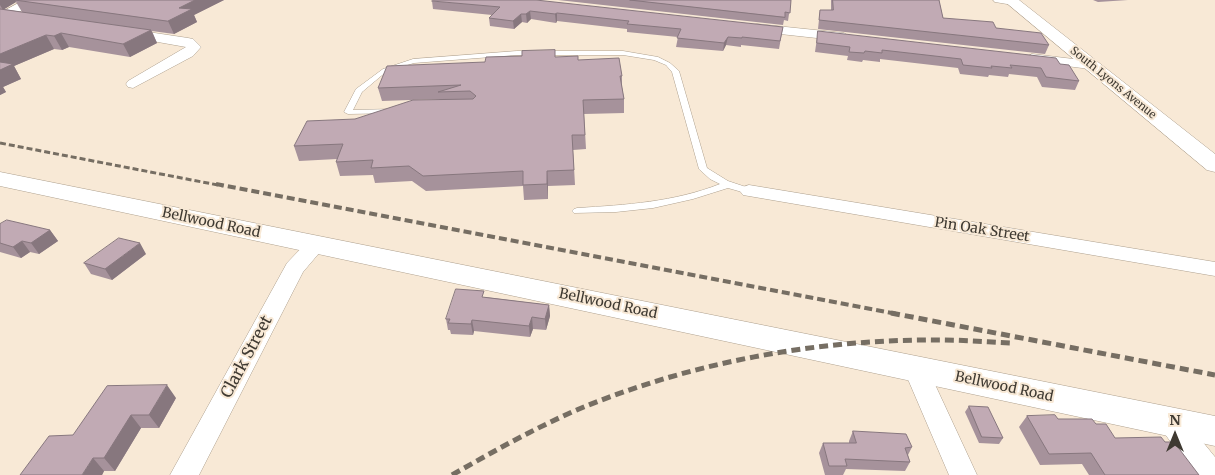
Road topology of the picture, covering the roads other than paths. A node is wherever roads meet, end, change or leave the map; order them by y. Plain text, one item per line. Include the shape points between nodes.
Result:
1 (32, 0) edge
2 (1007, 1) edge
3 (2, 15) edge
4 (24, 18) edge
5 (746, 26) edge
6 (110, 31) edge
7 (854, 38) edge
8 (1021, 57) edge
9 (1090, 65) junction
10 (133, 84) dead end
11 (405, 110) edge
12 (1215, 165) edge
13 (0, 179) edge
14 (727, 186) junction
15 (749, 191) joint
16 (577, 211) dead end
17 (316, 245) junction
18 (1215, 269) edge
19 (916, 370) junction
20 (1171, 422) junction
21 (1215, 431) edge
22 (184, 475) edge
23 (963, 475) edge
24 (1212, 475) edge

1 - 3 street
2 - 9 street, South Lyons Avenue
3 - 4 street
5 - 7 street
6 - 10 street via 188,42 194,47
8 - 9 street
9 - 12 street, South Lyons Avenue
11 - 14 lane via 348,112 359,91 384,70 405,62 517,53 646,56 662,61 675,71 698,158 712,178
13 - 17 street, Bellwood Road
14 - 15 lane
14 - 16 lane via 667,204
15 - 18 street, Pin Oak Street
17 - 19 street, Bellwood Road
17 - 22 street, Clark Street via 294,268
19 - 20 street, Bellwood Road
19 - 23 street
20 - 21 street, Bellwood Road
20 - 24 street

